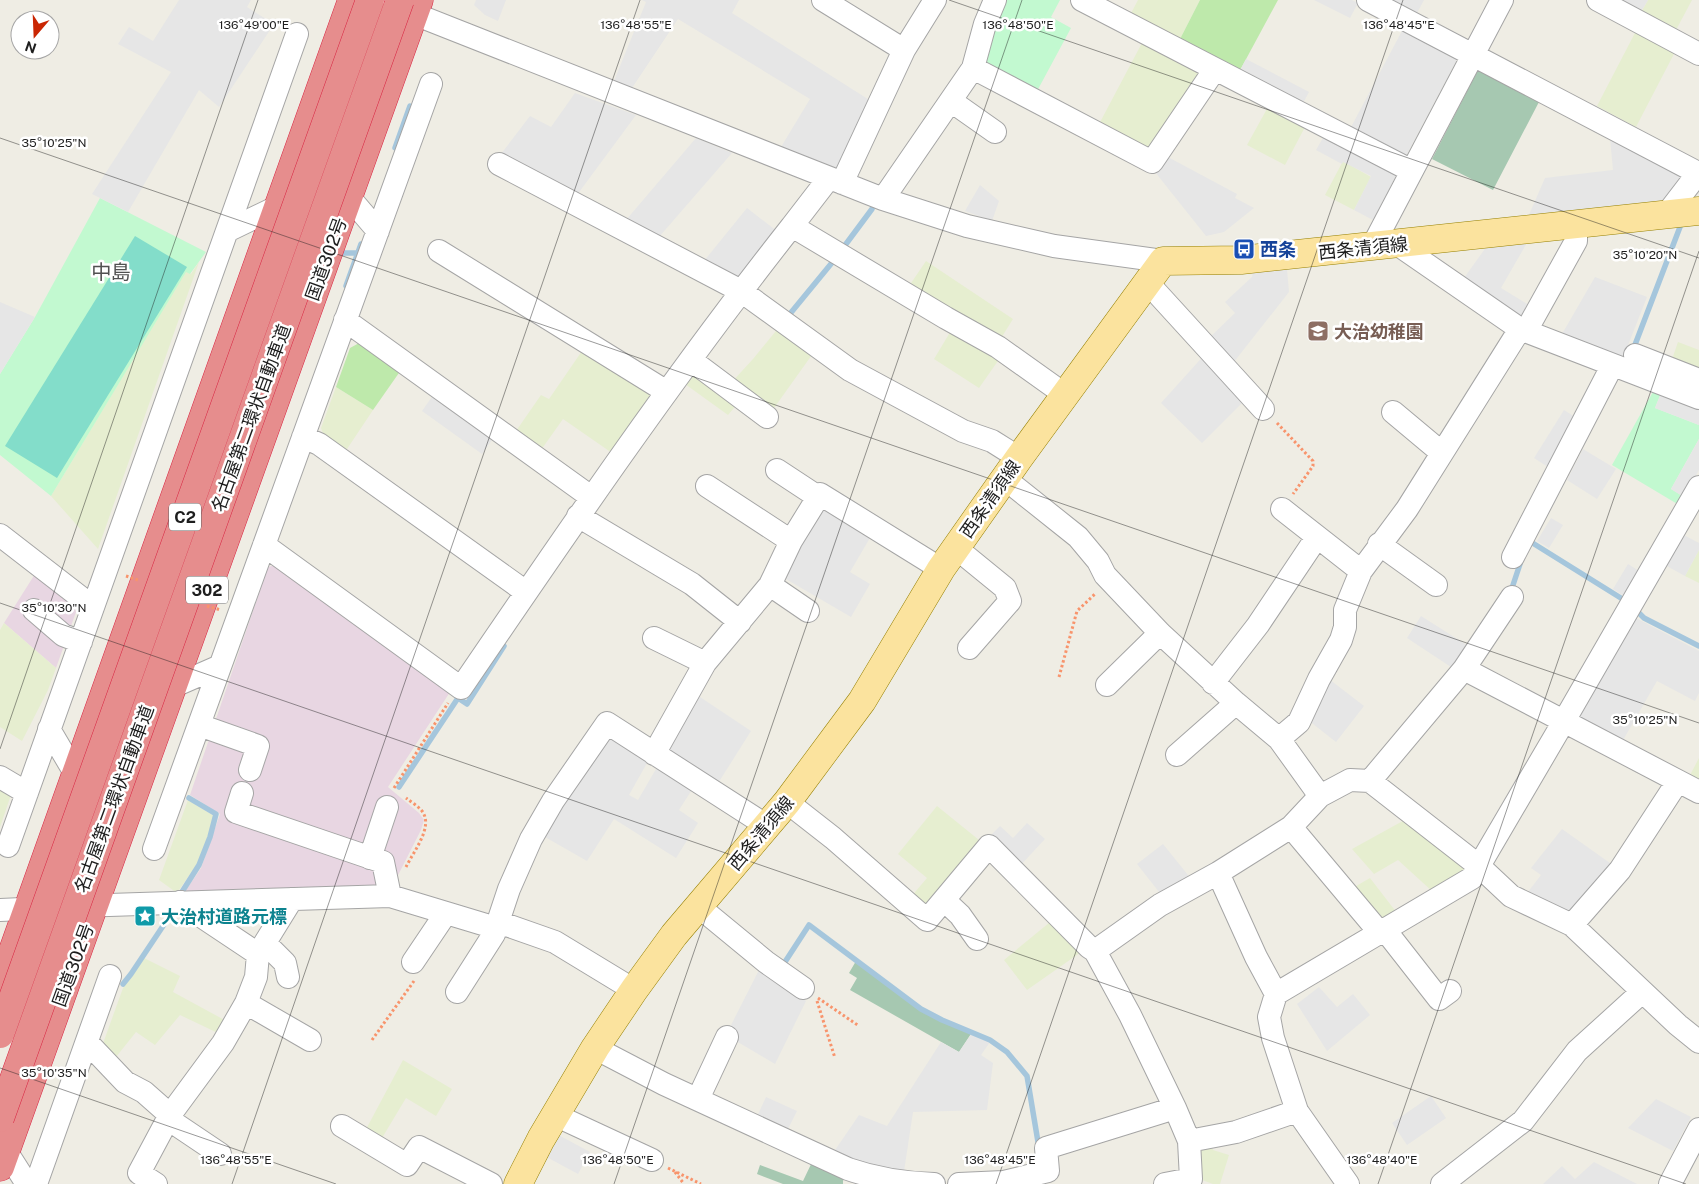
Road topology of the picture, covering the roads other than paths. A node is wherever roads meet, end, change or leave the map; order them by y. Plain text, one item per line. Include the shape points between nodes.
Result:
1 (352, 0) edge
2 (370, 0) edge
3 (379, 0) edge
4 (823, 0) edge
5 (935, 0) edge
6 (995, 0) edge
7 (1082, 0) edge
8 (1368, 0) edge
9 (1502, 0) edge
10 (1598, 0) edge
11 (411, 4) edge
12 (297, 34) dead end
13 (904, 50) junction
14 (1699, 54) edge
15 (1473, 55) junction
16 (973, 68) junction
17 (1215, 69) junction
18 (431, 84) dead end
19 (951, 101) junction
20 (995, 132) dead end
21 (499, 164) dead end
22 (1412, 171) junction
23 (1698, 173) edge
24 (836, 181) junction
25 (349, 197) junction
26 (883, 199) junction
27 (279, 206) junction
28 (1688, 209) edge
29 (1576, 224) junction
30 (792, 226) junction
31 (227, 231) junction
32 (378, 231) junction
33 (1385, 246) junction
34 (439, 252) dead end
35 (1155, 271) junction
36 (741, 291) junction
37 (345, 320) junction
38 (1523, 330) junction
39 (691, 360) junction
40 (1644, 365) junction
41 (1612, 366) junction
42 (1699, 380) edge
43 (667, 392) junction
44 (1064, 394) junction
45 (1699, 398) edge
46 (1262, 409) road end
47 (1393, 412) dead end
48 (767, 416) dead end
49 (303, 437) junction
50 (1442, 453) junction
51 (1011, 468) junction
52 (777, 470) dead end
53 (707, 486) dead end
54 (1698, 492) edge
55 (591, 496) junction
56 (818, 498) junction
57 (1282, 509) road end
58 (578, 516) junction
59 (1317, 537) junction
60 (2, 540) edge
61 (791, 541) junction
62 (1379, 544) junction
63 (264, 545) junction
64 (1513, 557) dead end
65 (949, 559) junction
66 (1361, 571) junction
67 (770, 585) junction
68 (1436, 585) dead end
69 (526, 592) junction
70 (1512, 597) dead end
71 (93, 607) junction
72 (34, 610) dead end
73 (808, 611) dead end
74 (740, 622) junction
75 (1160, 633) junction
76 (654, 638) dead end
77 (81, 642) junction
78 (969, 648) dead end
79 (705, 663) junction
80 (220, 666) junction
81 (1464, 669) junction
82 (1213, 683) junction
83 (1107, 685) dead end
84 (172, 687) junction
85 (1236, 703) junction
86 (1564, 722) junction
87 (199, 725) junction
88 (50, 729) junction
89 (1279, 739) junction
90 (654, 754) junction
91 (1177, 755) dead end
92 (250, 770) dead end
93 (76, 775) junction
94 (0, 777) edge
95 (1370, 780) junction
96 (1678, 781) junction
97 (1699, 792) edge
98 (27, 793) junction
99 (242, 793) dead end
100 (1320, 796) junction
101 (788, 802) junction
102 (387, 807) dead end
103 (767, 826) junction
104 (1291, 827) junction
105 (8, 846) dead end
106 (154, 849) dead end
107 (370, 858) junction
108 (1479, 866) junction
109 (1218, 873) junction
110 (390, 896) junction
111 (292, 899) junction
112 (944, 900) junction
113 (180, 902) junction
114 (95, 904) junction
115 (698, 906) junction
116 (28, 909) junction
117 (0, 910) edge
118 (446, 913) junction
119 (497, 925) junction
120 (1572, 925) junction
121 (1383, 932) junction
122 (977, 939) dead end
123 (262, 948) junction
124 (1095, 950) junction
125 (413, 962) road end
126 (110, 976) dead end
127 (288, 977) dead end
128 (0, 987) edge
129 (803, 988) dead end
130 (634, 990) junction
131 (1450, 991) dead end
132 (457, 992) dead end
133 (1642, 992) junction
134 (1276, 994) junction
135 (246, 1003) junction
136 (0, 1034) edge
137 (727, 1037) dead end
138 (310, 1040) dead end
139 (87, 1042) junction
140 (1699, 1042) edge
141 (595, 1048) junction
142 (698, 1099) junction
143 (1175, 1108) junction
144 (1297, 1111) junction
145 (555, 1116) junction
146 (169, 1117) junction
147 (0, 1118) edge
148 (342, 1126) dead end
149 (1699, 1129) edge
150 (1189, 1141) junction
151 (220, 1154) dead end
152 (3, 1159) edge
153 (657, 1163) road end
154 (847, 1177) edge
155 (1051, 1178) edge
156 (1004, 1183) edge
157 (27, 1184) edge
158 (36, 1184) edge
159 (156, 1184) edge
160 (491, 1184) edge
161 (518, 1184) edge
162 (934, 1184) edge
163 (959, 1184) edge
164 (1165, 1184) edge
165 (1348, 1184) edge
166 (1442, 1184) edge
167 (1670, 1184) edge

1 - 27 highway
2 - 136 highway, 名古屋第二環状自動車道 / C2, bridge
3 - 11 street
4 - 13 street
5 - 13 street
6 - 16 street
7 - 17 street
8 - 15 street
9 - 15 street
10 - 14 street
11 - 24 street
11 - 25 highway, 国道302号 / 302
11 - 147 highway, 名古屋第二環状自動車道 / C2, bridge
12 - 31 street
13 - 24 street
15 - 22 street
15 - 23 street
16 - 17 street via 1152,162
16 - 19 street
17 - 22 street
18 - 32 street
19 - 20 street
19 - 26 street
21 - 36 street
22 - 33 street
23 - 28 street
24 - 26 street
24 - 30 street
25 - 32 street
25 - 84 highway, 国道302号 / 302
26 - 35 street via 967,226
27 - 31 street
27 - 93 highway
28 - 29 main road, 西条清須線
29 - 33 main road, 西条清須線
29 - 38 street via 1576,241
30 - 36 street
30 - 44 street via 998,347
31 - 71 street
32 - 37 street
33 - 35 main road, 西条清須線
33 - 38 street
34 - 43 street
35 - 44 main road, 西条清須線
35 - 46 street
36 - 39 street
36 - 51 street via 850,370 963,431 992,441
37 - 49 street
37 - 55 street
38 - 41 street
38 - 50 street
39 - 43 street
39 - 48 street
40 - 41 street
40 - 42 street
40 - 45 street
41 - 64 street
43 - 55 street
44 - 51 main road, 西条清須線
47 - 50 street
49 - 63 street
49 - 69 street via 319,444
50 - 62 street via 1407,508
51 - 65 main road, 西条清須線
51 - 75 street via 1078,537 1109,580
52 - 56 street
53 - 61 street
54 - 86 street
55 - 58 street
56 - 61 street
56 - 65 street via 820,494
57 - 59 street
58 - 69 street
58 - 74 street via 692,584
59 - 66 street
59 - 82 street via 1258,625
60 - 71 street
61 - 67 street
62 - 66 street
62 - 68 street
63 - 69 street via 462,688
63 - 80 street
65 - 78 street via 1005,588 1010,601
65 - 101 main road, 西条清須線 via 862,701
66 - 89 street via 1345,610 1341,640 1299,722
67 - 73 street
67 - 74 street
70 - 81 street
71 - 77 street
72 - 77 street via 63,636
74 - 79 street
75 - 82 street
75 - 83 street
76 - 79 street
77 - 88 street
79 - 90 street
80 - 84 street
80 - 87 street
81 - 86 street
81 - 95 street
82 - 85 street
84 - 114 highway, 国道302号 / 302
85 - 89 street
85 - 91 street
86 - 96 street
86 - 108 street
87 - 92 street via 258,746
87 - 106 street
88 - 93 street
88 - 98 street
89 - 100 street
90 - 103 street
90 - 119 street via 607,723 531,839
93 - 116 highway
94 - 98 street
95 - 100 street via 1350,780
95 - 108 street
96 - 97 street
96 - 120 street via 1620,870
98 - 105 street
99 - 107 street via 236,812
100 - 104 street
101 - 103 main road, 西条清須線
101 - 112 street via 927,920
102 - 107 street
103 - 115 main road, 西条清須線
104 - 109 street
104 - 121 street
107 - 110 street via 383,862
108 - 120 street via 1511,896
108 - 121 street via 1472,878
109 - 124 street via 1160,905
109 - 134 street
110 - 111 street
110 - 118 street
111 - 113 street
111 - 123 street
112 - 122 street via 960,915
112 - 124 street via 990,846
113 - 114 street
113 - 123 street
114 - 116 street
114 - 152 highway, 国道302号 / 302
115 - 129 street
115 - 130 main road, 西条清須線
116 - 117 street
116 - 128 highway
118 - 119 street
118 - 125 street
119 - 130 street via 556,942
119 - 132 street
120 - 133 street
121 - 131 street via 1439,999
121 - 134 street
123 - 127 street via 286,963
123 - 135 street
124 - 143 street
126 - 139 street
130 - 141 main road, 西条清須線
133 - 140 street
133 - 166 street via 1577,1050 1523,1121
134 - 144 street via 1269,1017
135 - 138 street
135 - 146 street via 223,1043
137 - 142 street
139 - 146 street via 125,1082 144,1092
139 - 158 street
141 - 142 street
141 - 145 main road, 西条清須線
142 - 154 street
143 - 150 street
143 - 155 street via 1046,1148
144 - 150 street via 1236,1132
144 - 165 street
145 - 153 street
145 - 161 main road, 西条清須線
146 - 151 street
146 - 159 street via 139,1173
148 - 160 street via 407,1165 419,1147
149 - 167 street
150 - 164 street via 1191,1179
152 - 157 street
154 - 162 street
155 - 156 street
156 - 163 street

